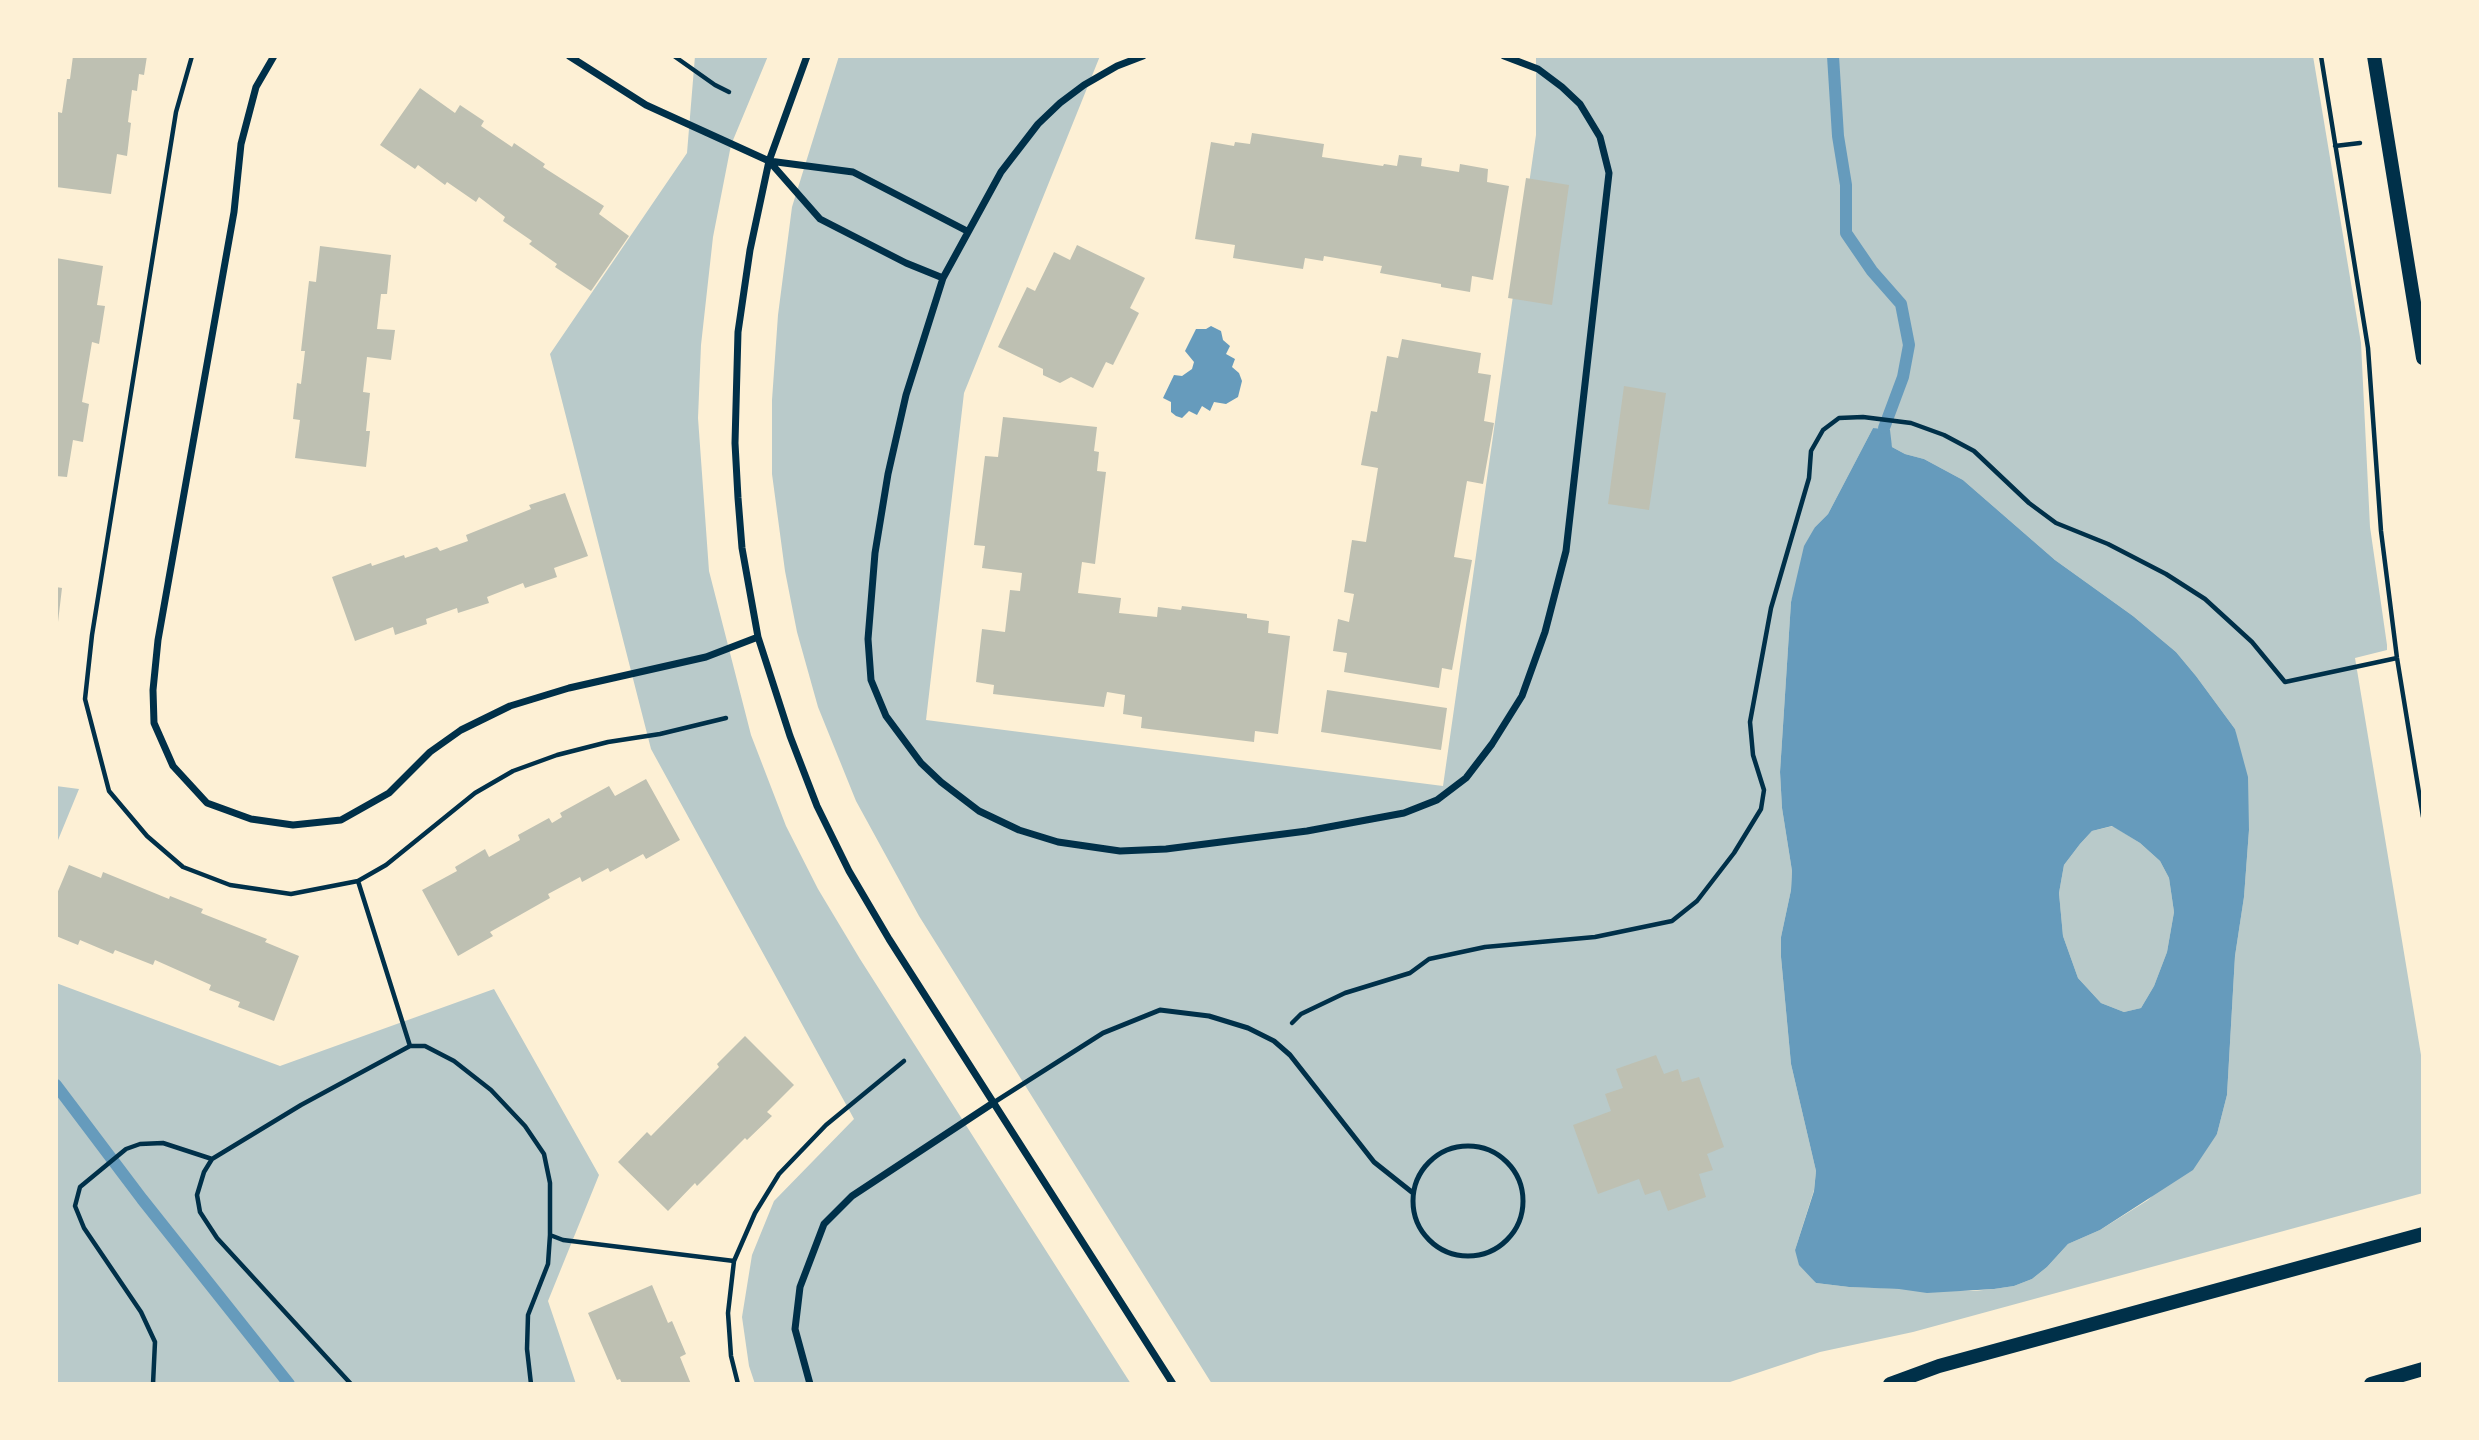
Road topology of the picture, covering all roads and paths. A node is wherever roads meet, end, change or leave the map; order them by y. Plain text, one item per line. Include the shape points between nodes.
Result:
1 (192, 56) edge
2 (274, 56) edge
3 (569, 56) edge
4 (674, 56) edge
5 (807, 56) edge
6 (1141, 56) edge
7 (1504, 56) edge
8 (2321, 56) edge
9 (2374, 56) edge
10 (729, 92) dead end
11 (769, 161) junction
12 (967, 231) junction
13 (943, 278) junction
14 (2423, 358) edge
15 (758, 637) junction
16 (2397, 658) junction
17 (726, 718) dead end
18 (2423, 817) edge
19 (358, 881) junction
20 (1274, 1041) junction
21 (410, 1046) junction
22 (904, 1060) dead end
23 (993, 1103) junction
24 (212, 1160) junction
25 (1413, 1193) junction
26 (2423, 1234) edge
27 (550, 1235) junction
28 (734, 1261) junction
29 (2423, 1369) edge
30 (153, 1384) edge
31 (351, 1384) edge
32 (531, 1384) edge
33 (738, 1384) edge
34 (810, 1384) edge
35 (1173, 1384) edge
36 (1890, 1384) edge
37 (2371, 1384) edge

1 - 19 path via 176,112 85,699 109,790 147,836 183,867 230,885 291,894
2 - 15 street via 256,87 241,144 234,212 158,640 154,723 173,766 208,803 251,819 293,825 341,820 389,793 430,752 461,730 510,706 706,657
3 - 11 street via 646,105
4 - 10 path
5 - 11 street
6 - 12 street via 1084,85 1038,124 1001,172
7 - 13 street via 1538,69 1580,104 1600,137 1609,173 1566,551 1545,632 1522,696 1492,744 1466,778 1437,800 1404,813 1307,831 1166,849 1121,850 1058,842 1019,830 979,811 922,763 886,716 871,680 868,639 888,474 906,395
8 - 16 path via 2368,348 2381,531
9 - 14 main road
11 - 12 street via 853,172
11 - 13 street via 820,219
11 - 15 street via 738,332 734,443 742,548
12 - 13 street
15 - 23 street via 817,806 849,871
16 - 18 path
16 - 20 path via 2284,682 2252,642 2205,599 2108,544 2056,523 1974,451 1910,423 1839,418 1824,430 1811,451 1809,478 1771,608 1750,722 1753,755 1764,790 1761,809 1697,901 1672,921 1595,937 1485,947 1429,959 1410,973 1345,993 1301,1014
17 - 19 path via 570,751 513,771 475,793 439,825
19 - 21 path
20 - 23 lane via 1209,1016 1160,1010 1103,1033
20 - 25 lane via 1374,1162
21 - 24 path via 300,1105
21 - 27 path via 425,1046 454,1061 491,1090 525,1126 544,1154 550,1183
22 - 28 path via 826,1125 779,1174 754,1213
23 - 34 street via 852,1196 824,1224 800,1287 795,1329
23 - 35 street
24 - 30 path via 163,1143 140,1144 126,1149 80,1188 75,1206 155,1342
24 - 31 path via 197,1195 201,1212 217,1238
25 - 25 lane via 1415,1219 1428,1240 1450,1254 1480,1256 1504,1244 1519,1225 1523,1211 1524,1193 1513,1169 1498,1154 1476,1146 1450,1149 1425,1166
26 - 36 main road via 1939,1366
27 - 28 path
27 - 32 path via 548,1264 528,1315
28 - 33 path via 728,1313
29 - 37 main road

